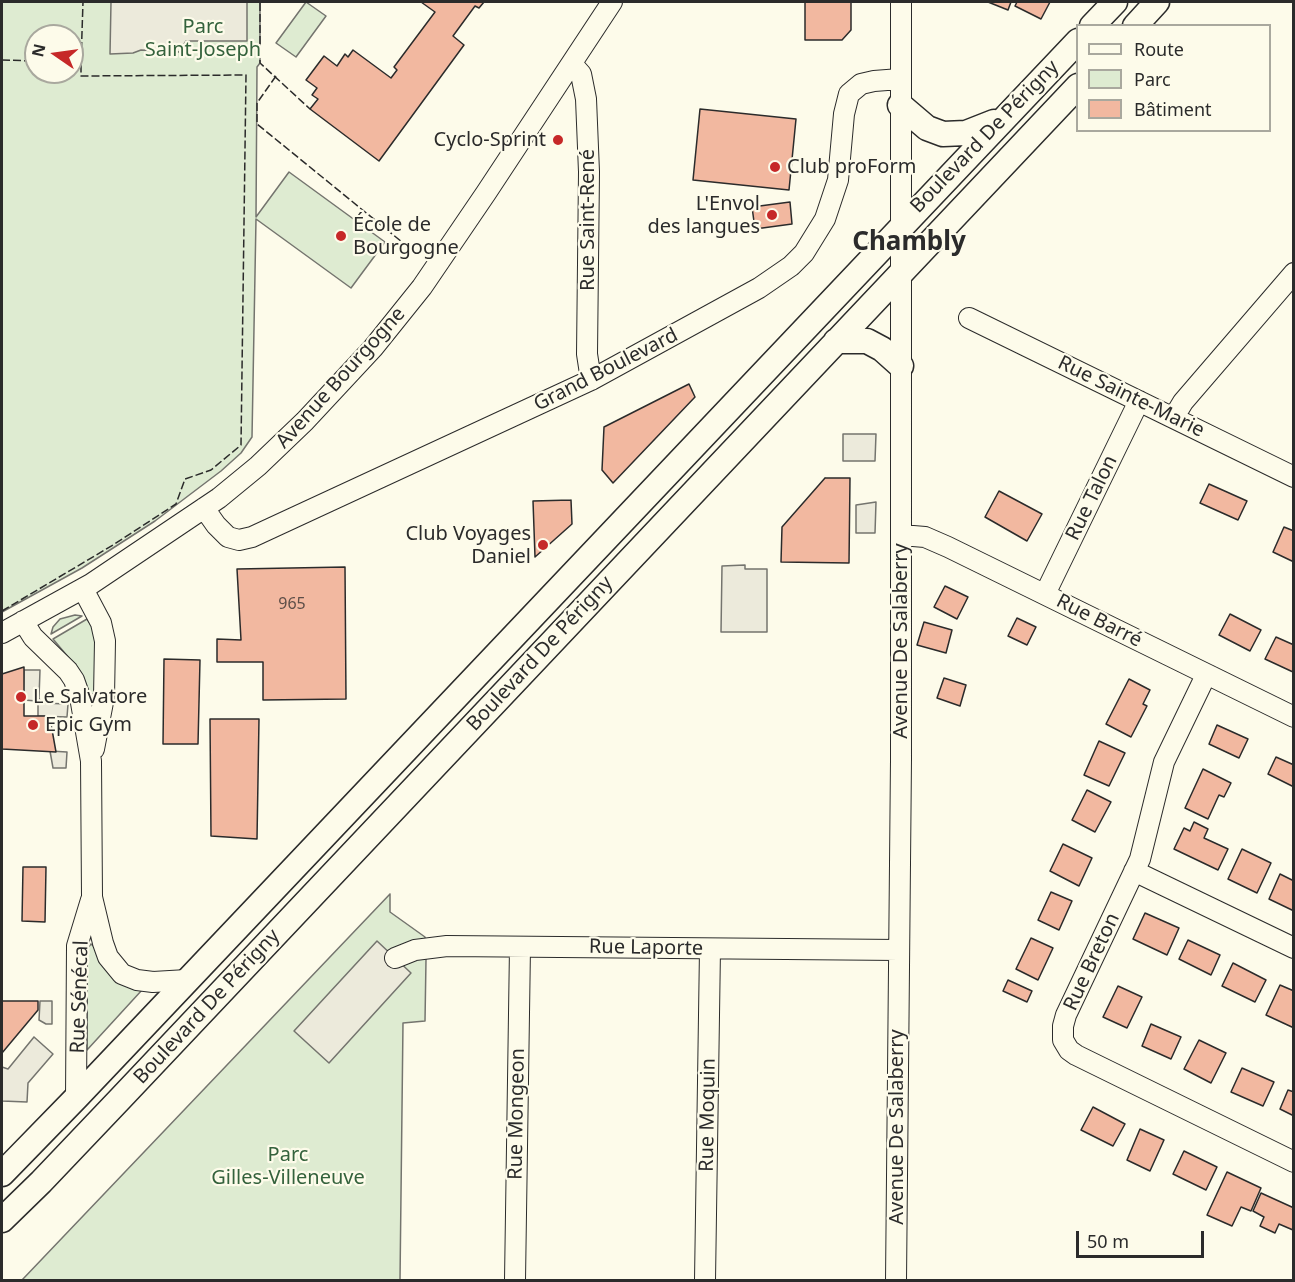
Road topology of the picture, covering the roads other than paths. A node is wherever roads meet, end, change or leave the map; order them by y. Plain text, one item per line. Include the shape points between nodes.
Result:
1 (612, 2) edge
2 (901, 2) edge
3 (1115, 2) edge
4 (1157, 2) edge
5 (1094, 24) edge
6 (1137, 24) edge
7 (1076, 42) edge
8 (572, 64) junction
9 (900, 79) junction
10 (1076, 87) edge
11 (900, 105) junction
12 (1002, 119) junction
13 (900, 226) junction
14 (901, 272) junction
15 (1293, 273) edge
16 (969, 318) dead end
17 (836, 341) junction
18 (901, 366) junction
19 (591, 380) junction
20 (1139, 401) junction
21 (1174, 417) junction
22 (1293, 477) edge
23 (204, 508) junction
24 (901, 535) junction
25 (82, 589) junction
26 (1045, 594) junction
27 (23, 621) junction
28 (2, 633) edge
29 (1206, 675) junction
30 (1293, 717) edge
31 (91, 761) junction
32 (1134, 871) junction
33 (92, 897) junction
34 (520, 947) junction
35 (1293, 948) edge
36 (710, 949) junction
37 (899, 950) junction
38 (395, 958) dead end
39 (188, 980) junction
40 (76, 1098) junction
41 (1293, 1162) edge
42 (2, 1174) edge
43 (2, 1220) edge
44 (515, 1281) edge
45 (705, 1281) edge
46 (896, 1281) edge

1 - 8 street, Avenue Bourgogne
2 - 9 street, Avenue De Salaberry
3 - 5 main road
4 - 6 main road
7 - 12 main road, Boulevard De Périgny
8 - 19 street, Rue Saint-René via 580,72 586,99 587,354
8 - 23 street, Avenue Bourgogne via 391,327 290,436 240,482
9 - 11 street, Avenue De Salaberry
9 - 19 street, Grand Boulevard via 861,84 849,94 834,199 820,230 799,258 759,288
10 - 14 main road, Boulevard De Périgny
11 - 12 main road via 927,128 943,135 966,134
11 - 13 street, Avenue De Salaberry
12 - 13 main road, Boulevard De Périgny
13 - 14 street, Avenue De Salaberry
13 - 39 main road, Boulevard De Périgny
14 - 17 main road, Boulevard De Périgny
14 - 18 street, Avenue De Salaberry
15 - 21 street
16 - 20 street, Rue Sainte-Marie
17 - 18 main road via 869,342
17 - 43 main road, Boulevard De Périgny via 105,1116
18 - 24 street, Avenue De Salaberry
19 - 23 street, Grand Boulevard via 252,537 228,537
20 - 21 street, Rue Sainte-Marie
20 - 26 street, Rue Talon
21 - 22 street, Rue Sainte-Marie
23 - 25 street, Avenue Bourgogne
24 - 26 street, Rue Barré via 925,537
24 - 37 street, Avenue De Salaberry
25 - 27 street, Avenue Bourgogne
25 - 31 street, Rue Sénécal via 101,623 105,641 104,697
26 - 29 street, Rue Barré
27 - 28 street, Avenue Bourgogne
27 - 31 street, Rue Sénécal via 74,680
29 - 30 street, Rue Barré
29 - 32 street, Rue Breton via 1164,762
31 - 33 street, Rue Sénécal
32 - 35 street
32 - 41 street, Rue Breton via 1066,1015 1062,1032 1065,1044 1076,1056
33 - 39 street, Rue Sénécal via 105,949 117,969 130,978 145,981
33 - 40 street, Rue Sénécal via 77,946
34 - 36 street, Rue Laporte
34 - 38 street, Rue Laporte via 436,947
34 - 44 street, Rue Mongeon
36 - 37 street, Rue Laporte
36 - 45 street, Rue Moquin
37 - 46 street, Avenue De Salaberry
39 - 40 main road, Boulevard De Périgny
40 - 42 main road, Boulevard De Périgny

